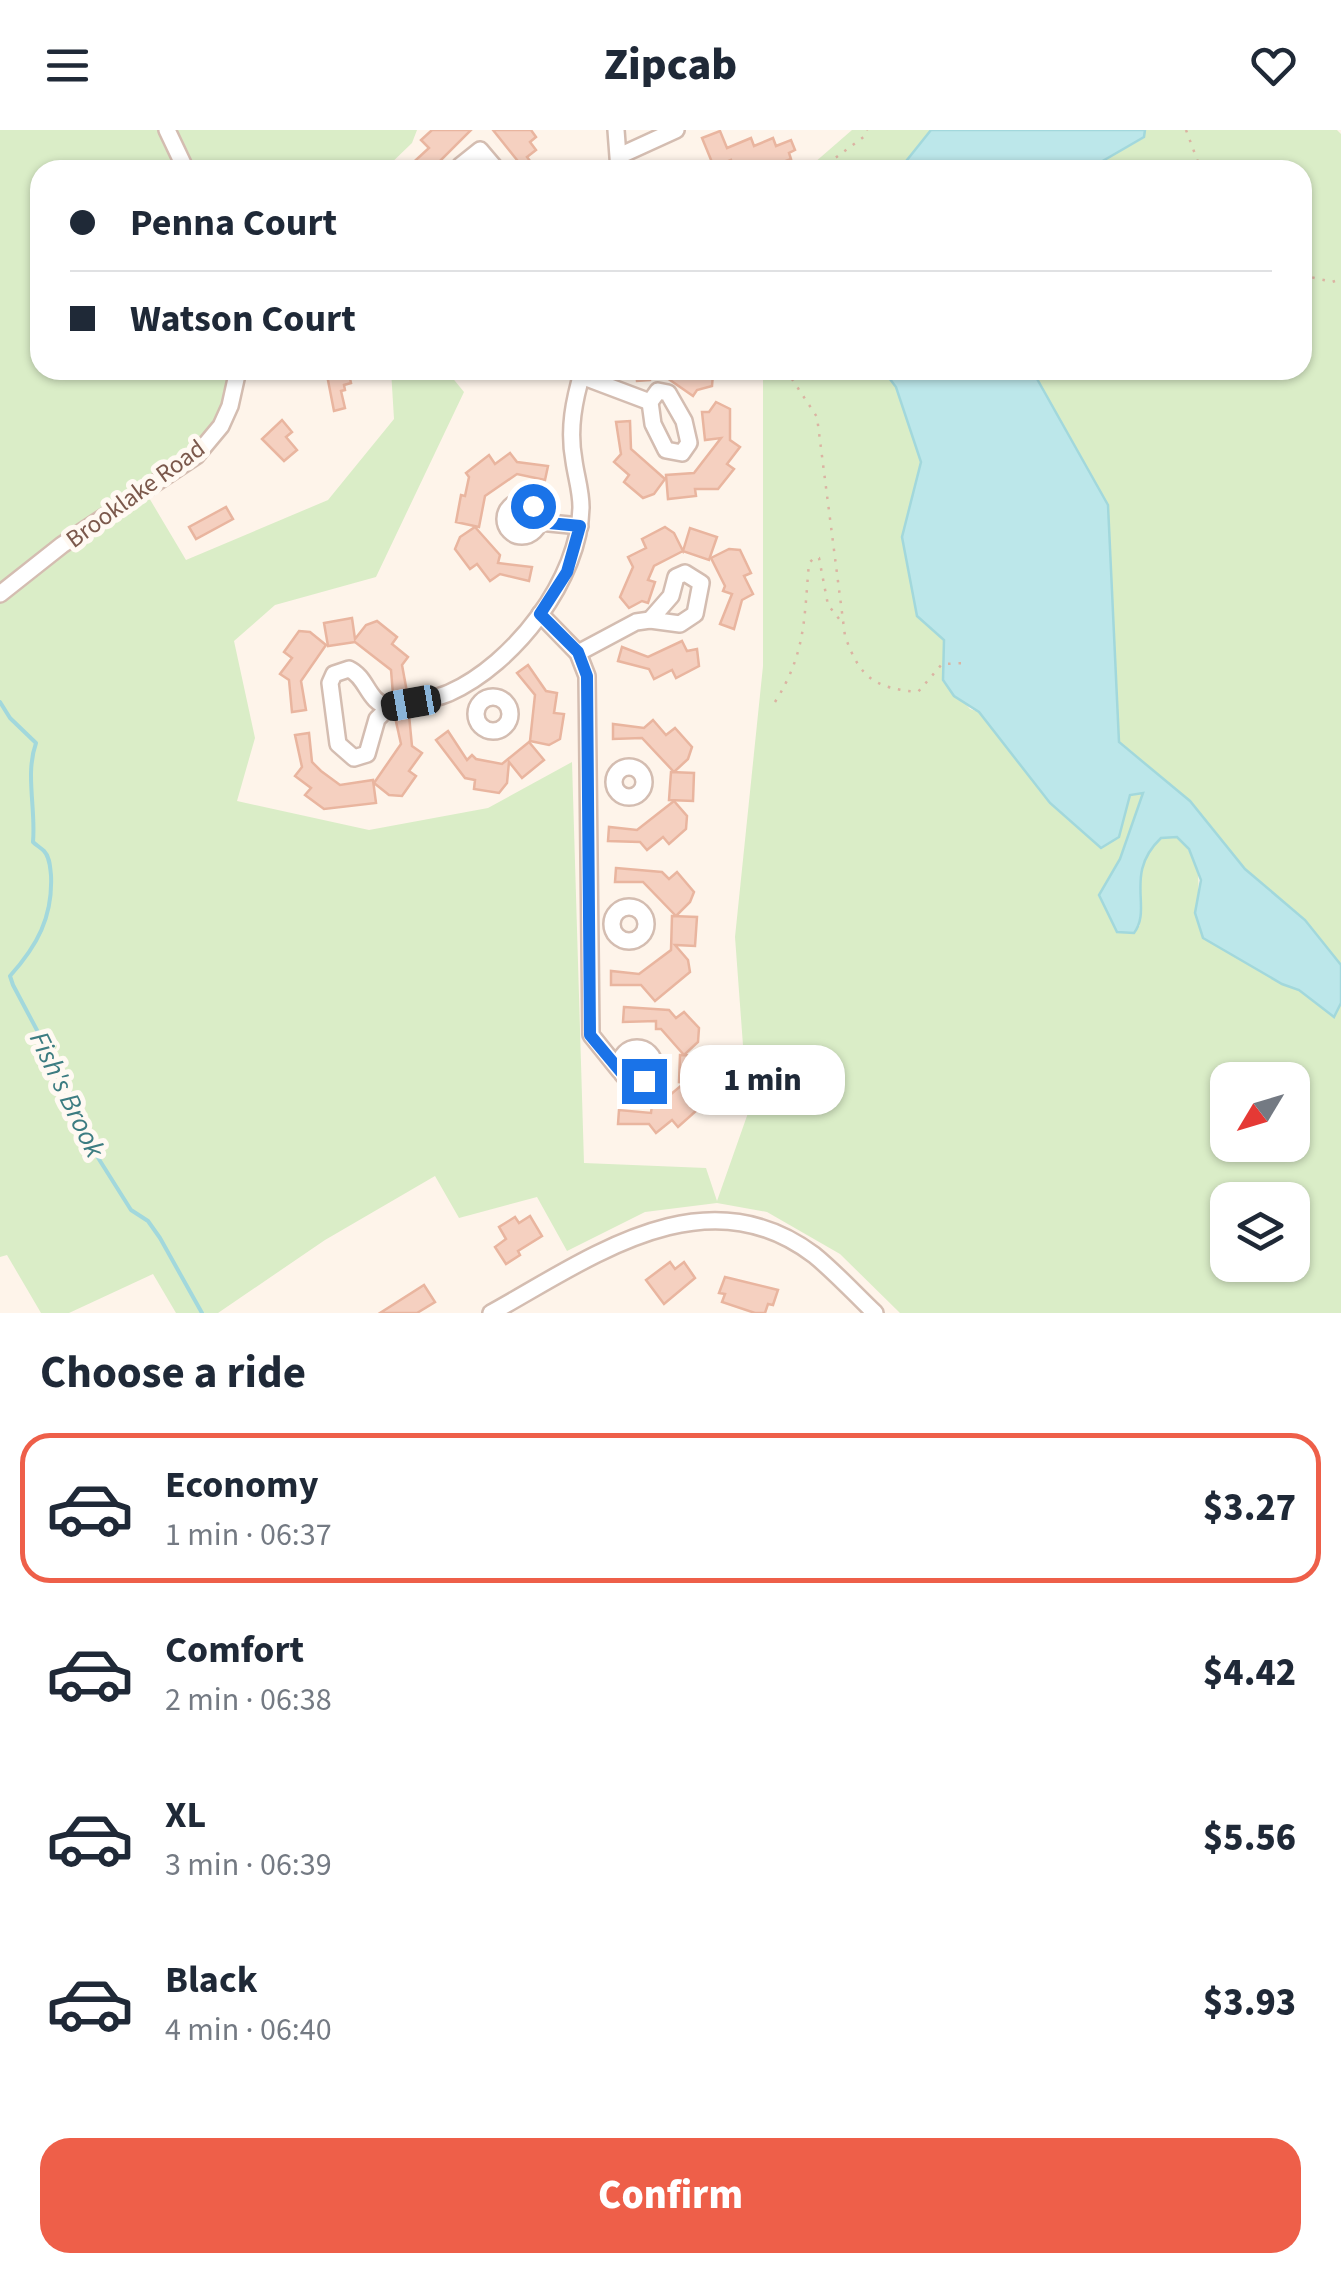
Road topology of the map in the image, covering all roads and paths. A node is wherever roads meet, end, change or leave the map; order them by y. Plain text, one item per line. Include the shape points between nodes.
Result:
1 (167, 130) edge
2 (616, 130) edge
3 (676, 130) edge
4 (867, 130) edge
5 (1186, 130) edge
6 (181, 160) edge
7 (468, 160) edge
8 (489, 160) edge
9 (619, 160) edge
10 (624, 160) edge
11 (833, 160) edge
12 (1197, 160) edge
13 (1312, 279) edge
14 (1341, 279) edge
15 (236, 380) edge
16 (581, 380) edge
17 (598, 380) edge
18 (793, 380) edge
19 (650, 402) dead end
20 (539, 522) dead end
21 (580, 526) junction
22 (0, 594) edge
23 (540, 614) junction
24 (650, 620) dead end
25 (843, 622) junction
26 (578, 652) junction
27 (966, 663) dead end
28 (466, 684) junction
29 (481, 702) dead end
30 (775, 702) dead end
31 (389, 707) junction
32 (614, 781) dead end
33 (589, 782) junction
34 (590, 923) junction
35 (613, 923) dead end
36 (620, 1071) dead end
37 (491, 1313) edge
38 (875, 1313) edge

1 - 6 street
2 - 9 street
3 - 10 street
4 - 11 path
5 - 12 path
7 - 8 street via 480,150
13 - 14 path
15 - 22 street, Brooklake Road via 221,426 196,456
16 - 21 street via 571,436
17 - 19 street
18 - 25 path via 817,417
20 - 21 street
21 - 23 street via 567,572
23 - 26 street
23 - 28 street
24 - 26 street
25 - 27 path via 853,658 868,678 892,690 918,692 942,664
25 - 30 path via 828,605 819,558 812,558 804,642
26 - 33 street via 587,676
28 - 29 street
28 - 31 street
31 - 31 street via 374,700 355,670 331,678 338,744 349,756 367,754 377,719
32 - 33 street
33 - 34 street
34 - 35 street
34 - 36 street via 590,1035
37 - 38 street via 629,1237 685,1222 752,1226 793,1242

